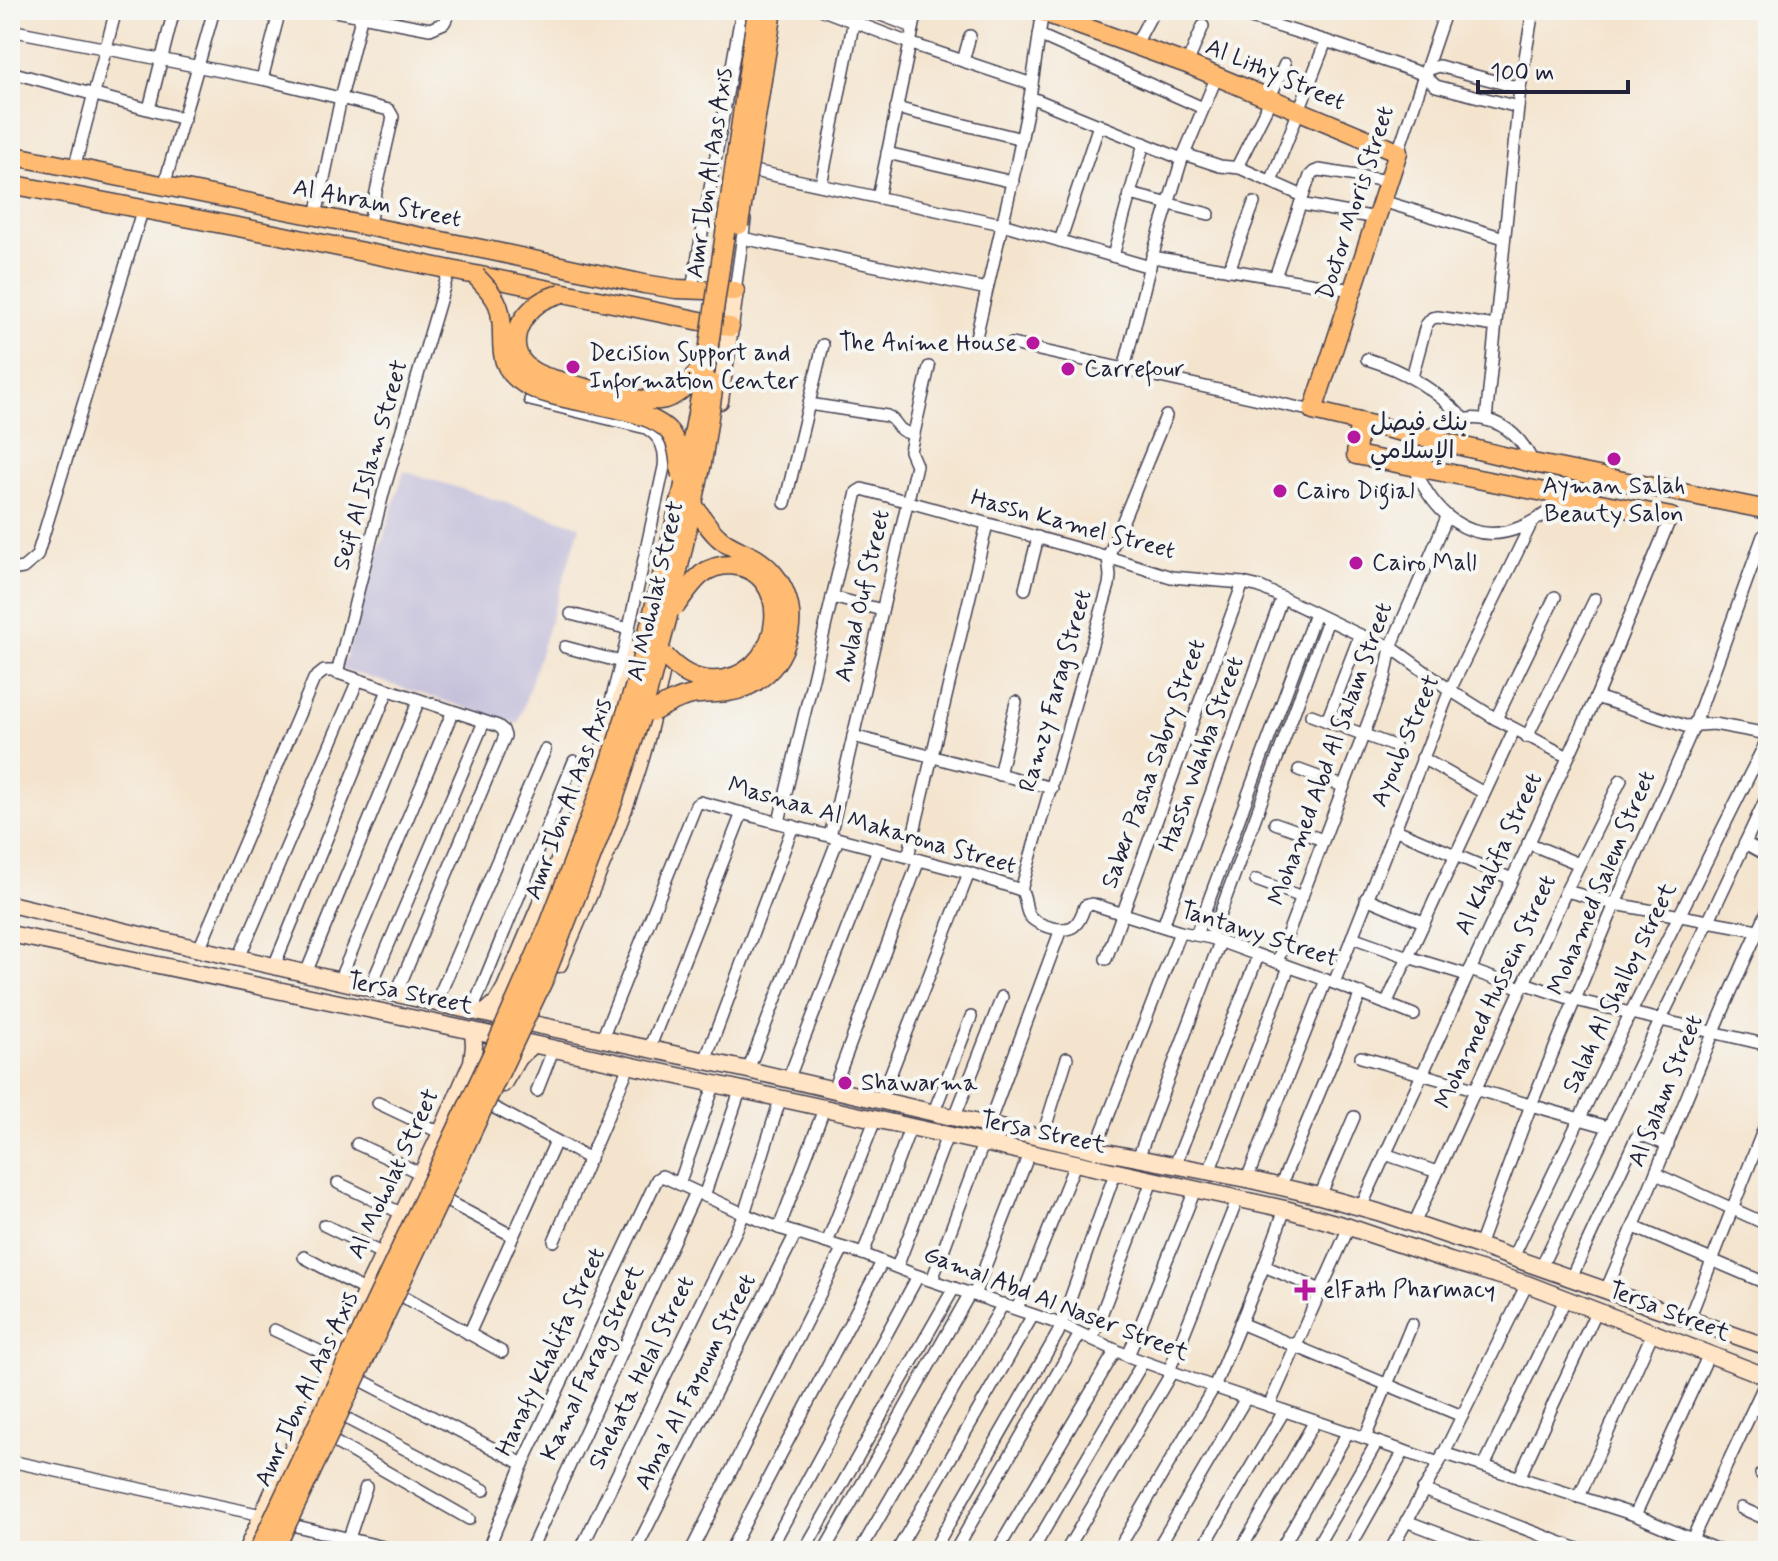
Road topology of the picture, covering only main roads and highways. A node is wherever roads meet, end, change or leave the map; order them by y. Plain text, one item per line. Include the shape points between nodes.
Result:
1 (757, 10) edge
2 (773, 10) edge
3 (1041, 11) edge
4 (1398, 152) joint
5 (12, 171) edge
6 (476, 276) junction
7 (735, 291) joint
8 (562, 293) junction
9 (706, 322) junction
10 (730, 327) junction
11 (707, 359) junction
12 (1359, 422) junction
13 (688, 496) junction
14 (1768, 510) edge
15 (1671, 517) road end
16 (667, 620) junction
17 (665, 656) junction
18 (653, 712) junction
19 (10, 904) edge
20 (10, 934) edge
21 (505, 988) junction
22 (543, 1001) junction
23 (478, 1012) junction
24 (545, 1025) junction
25 (473, 1031) junction
26 (532, 1046) junction
27 (472, 1062) junction
28 (508, 1074) junction
29 (1378, 1212) junction
30 (1376, 1235) junction
31 (1456, 1238) junction
32 (1450, 1261) junction
33 (1768, 1347) edge
34 (1768, 1364) edge
35 (1750, 1370) junction
36 (1768, 1377) edge
37 (246, 1551) edge
38 (258, 1551) edge
39 (274, 1551) edge
40 (281, 1551) edge

1 - 11 main road, Amr Ibn Al Aas Axis, bridge
2 - 13 main road, Amr Ibn Al Aas Axis, bridge via 702,463
3 - 4 main road, Al Lithy Street via 1187,64
4 - 12 main road, Doctor Moris Street via 1313,411
5 - 6 main road, Al Ahram Street via 143,208
5 - 7 main road, Al Ahram Street via 74,169 644,284
6 - 8 main road, Al Ahram Street
6 - 13 main road, bridge via 497,303 503,355 511,373 532,389 658,422 675,442
7 - 10 main road, Al Moholat Street
8 - 9 main road, Al Ahram Street
8 - 11 main road, bridge via 547,298 521,322 516,342 529,370 634,399 662,401 692,380
9 - 10 main road, Al Ahram Street
9 - 21 main road, Al Moholat Street via 682,474 618,709
10 - 17 main road, Al Moholat Street via 713,448
11 - 13 main road, Amr Ibn Al Aas Axis, bridge
12 - 14 main road
12 - 15 main road via 1356,455
13 - 16 main road, Amr Ibn Al Aas Axis, bridge via 683,551
13 - 18 main road, bridge via 718,537 761,562 779,581 789,606 789,635 772,668 753,683 731,692 676,699
13 - 38 main road, Amr Ibn Al Aas Axis, bridge via 604,781 549,925
16 - 17 main road, bridge via 700,575 724,565 756,575 774,608 768,646 754,666 739,675 703,680 678,669
16 - 39 main road, Amr Ibn Al Aas Axis, bridge via 614,799 544,979
17 - 18 main road, Al Moholat Street
18 - 22 main road, Al Moholat Street via 630,790
19 - 23 main road, Tersa Street
20 - 25 main road, Tersa Street
21 - 22 main road via 519,1001
21 - 23 main road, Al Moholat Street via 497,1002
22 - 24 main road, Al Moholat Street
23 - 24 main road, Tersa Street
24 - 29 main road, Tersa Street
25 - 26 main road, Tersa Street
25 - 27 main road, Al Moholat Street
26 - 28 main road
26 - 30 main road, Tersa Street via 1238,1198
27 - 28 main road via 496,1059
27 - 37 main road, Al Moholat Street
28 - 40 main road
29 - 30 main road via 1387,1223
29 - 31 main road, Tersa Street
30 - 32 main road, Tersa Street
31 - 32 main road via 1445,1245
31 - 33 main road, Tersa Street
32 - 35 main road, Tersa Street via 1566,1298
34 - 35 main road
35 - 36 main road, Tersa Street

